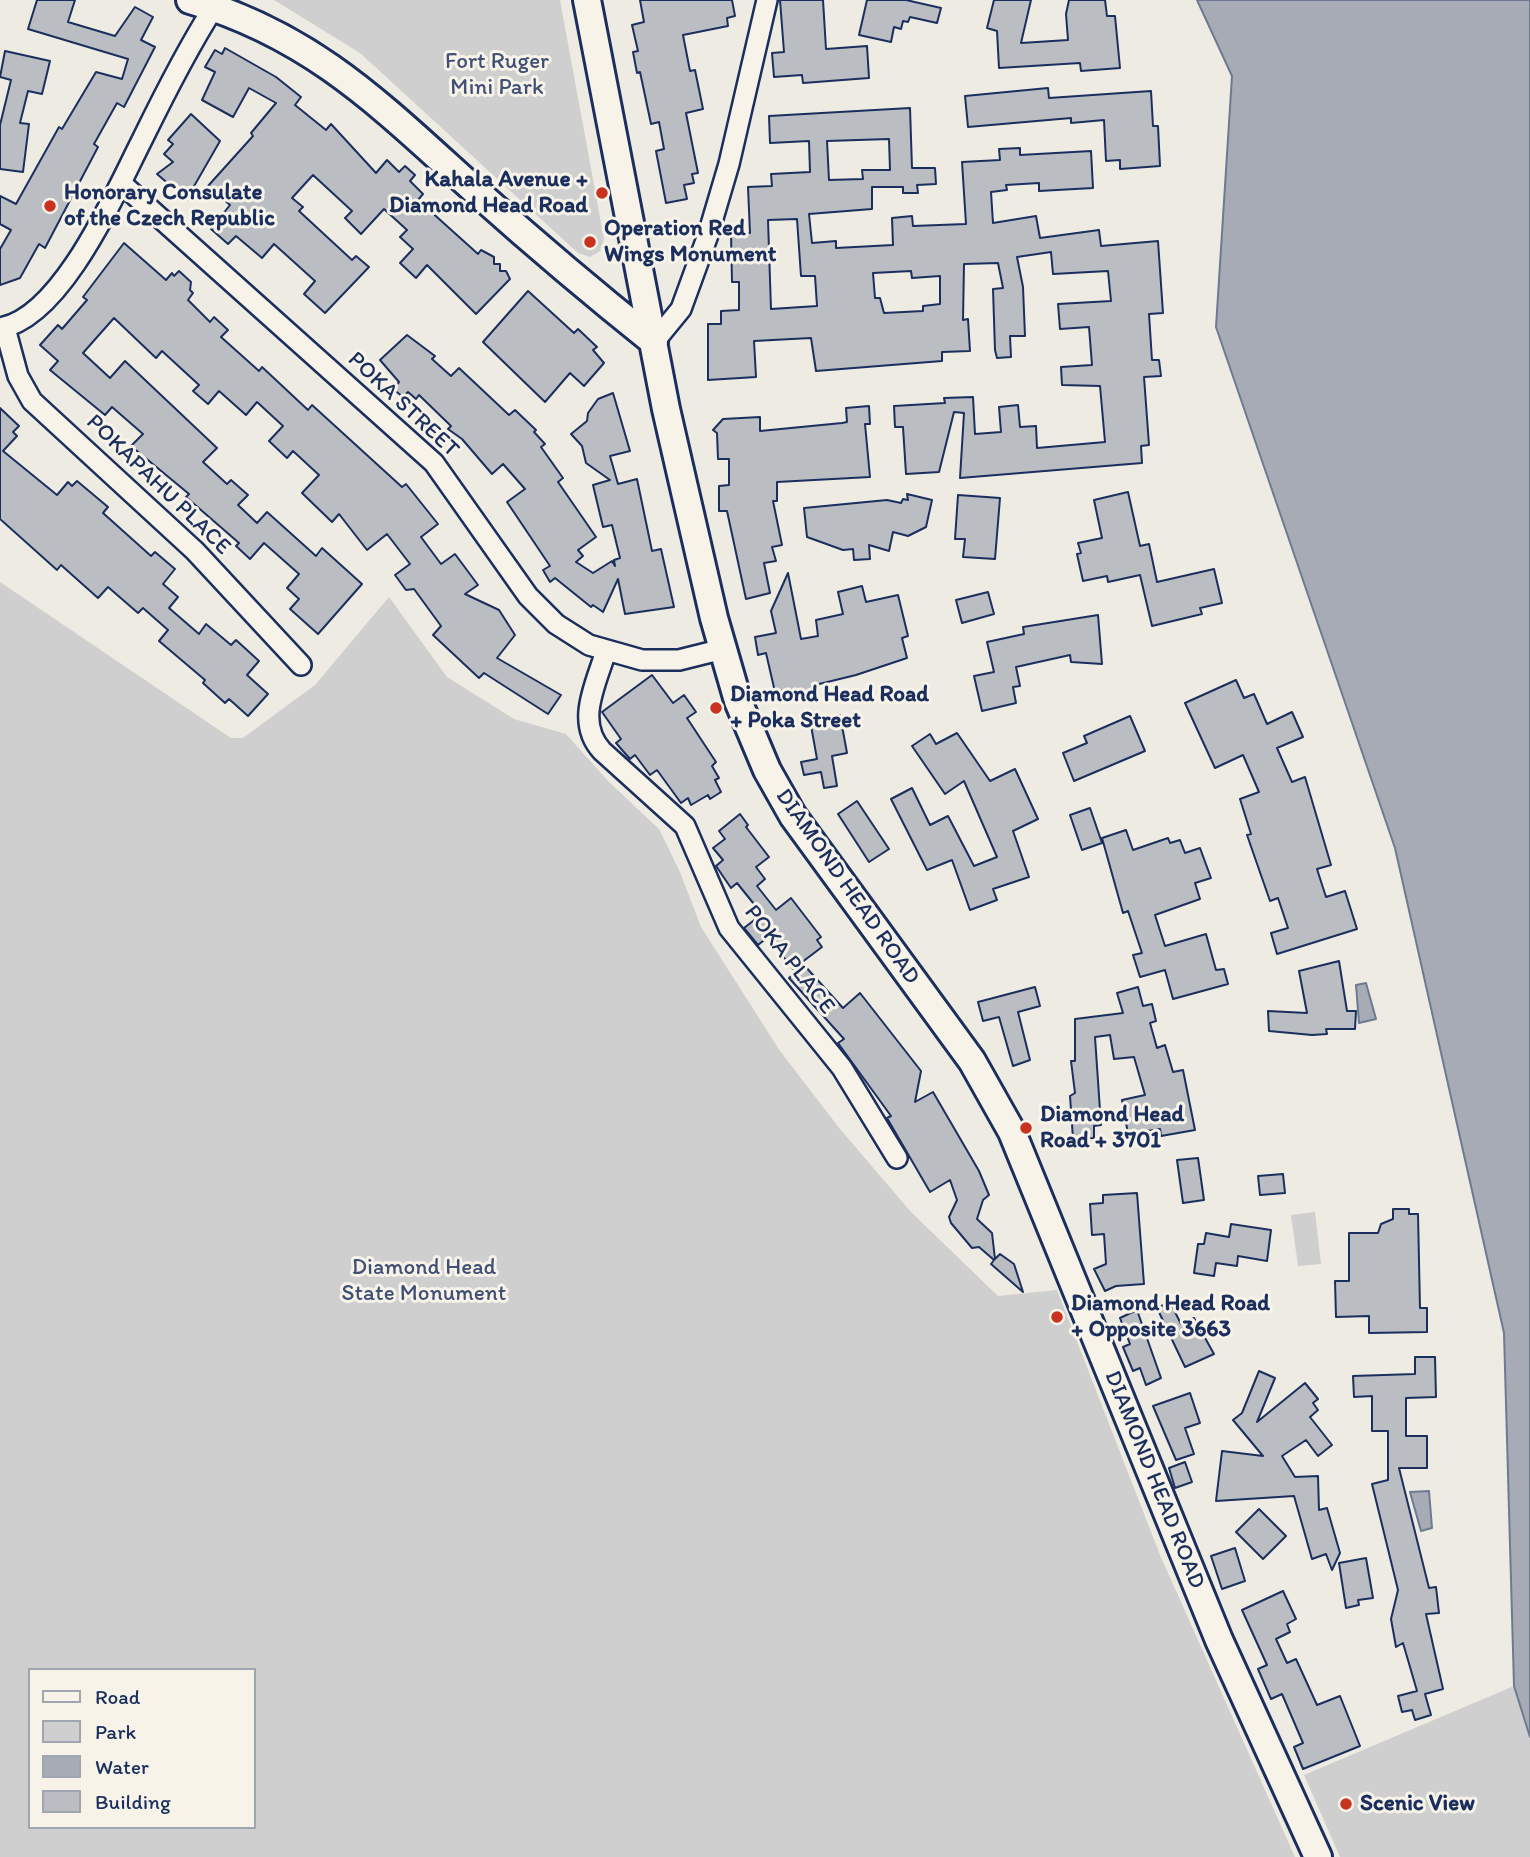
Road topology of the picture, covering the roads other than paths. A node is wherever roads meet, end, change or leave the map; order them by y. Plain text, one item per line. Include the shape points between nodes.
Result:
1 (587, 0) edge
2 (768, 0) edge
3 (207, 2) edge
4 (121, 183) junction
5 (2, 328) edge
6 (654, 342) junction
7 (723, 649) junction
8 (606, 651) junction
9 (301, 665) dead end
10 (897, 1158) dead end
11 (1318, 1857) edge

1 - 6 street, DIAMOND HEAD ROAD
2 - 6 street via 708,235 681,309
3 - 4 street
3 - 6 street via 273,30 347,78
4 - 5 street via 64,280 38,307
4 - 8 street, POKA STREET via 434,463 541,611 572,635
5 - 9 street, POKAPAHU PLACE via 32,401 195,551
6 - 7 street, DIAMOND HEAD ROAD
7 - 8 street, POKA STREET via 670,661
7 - 11 street, DIAMOND HEAD ROAD via 751,736 786,805 972,1061 1012,1132 1219,1640
8 - 10 street, POKA PLACE via 588,713 592,738 685,826 729,928 842,1068

